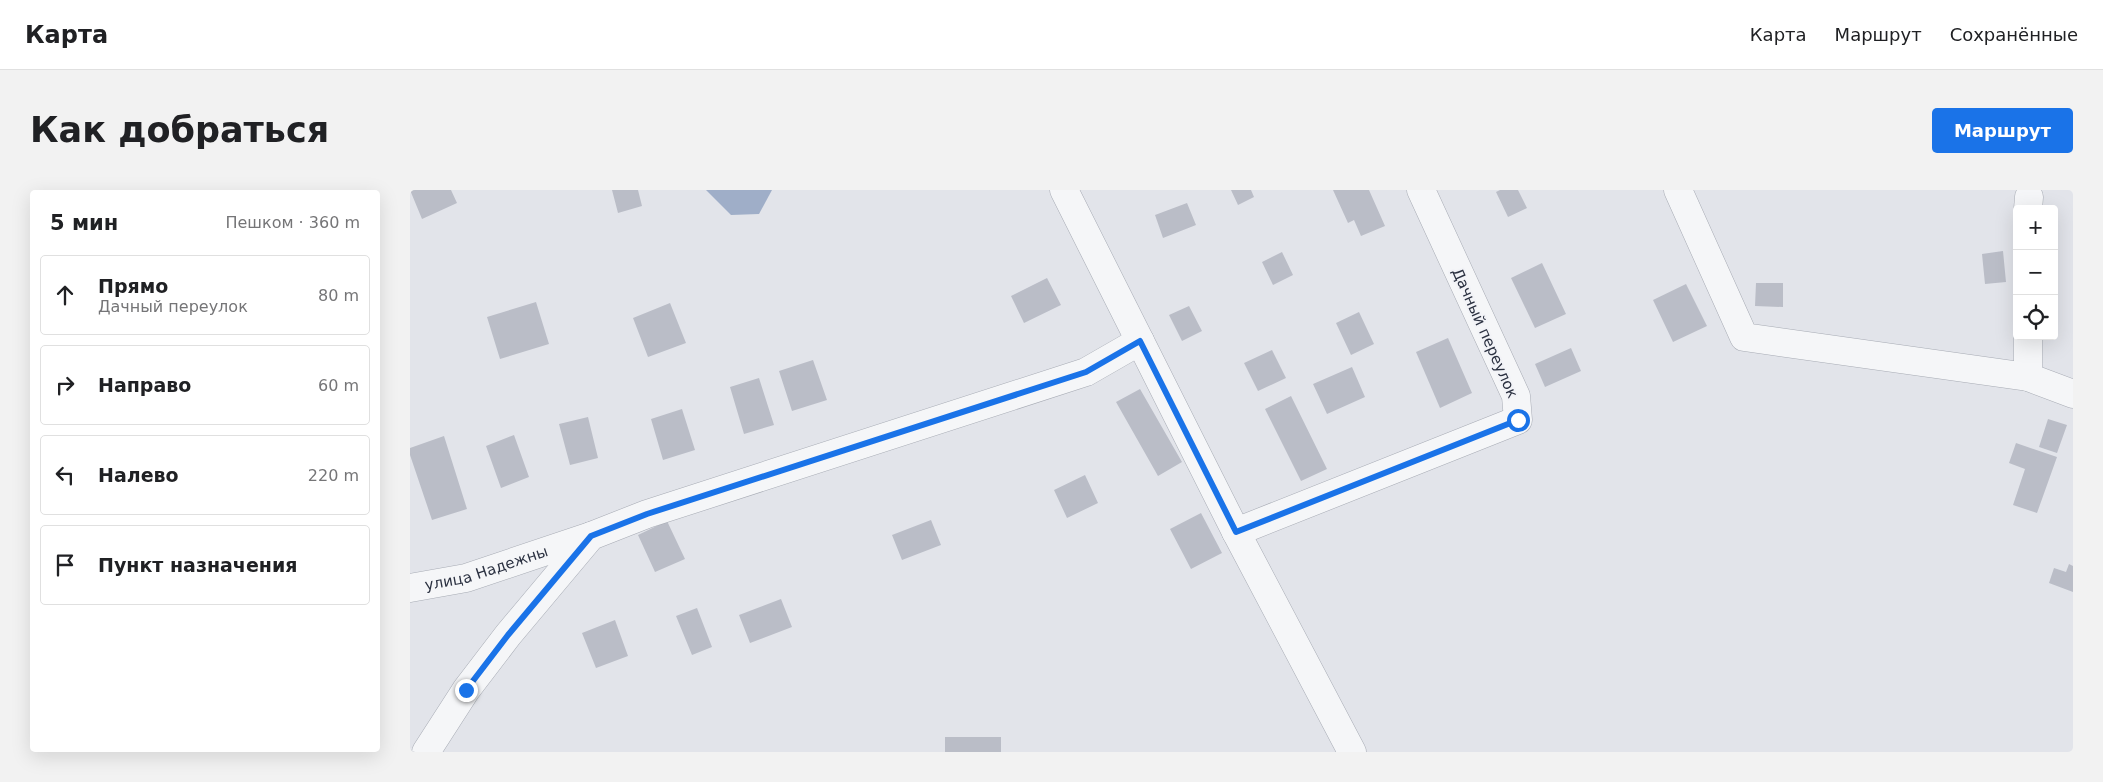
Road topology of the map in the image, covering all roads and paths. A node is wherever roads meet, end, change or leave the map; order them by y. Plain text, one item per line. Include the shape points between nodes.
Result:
1 (1064, 190) edge
2 (1421, 190) edge
3 (1678, 190) edge
4 (2028, 340) edge
5 (1140, 341) junction
6 (2028, 376) junction
7 (2073, 394) edge
8 (1236, 532) junction
9 (591, 536) junction
10 (410, 588) edge
11 (426, 752) edge
12 (1352, 752) edge

1 - 5 street
2 - 8 street, Дачный переулок via 1516,396 1518,420
3 - 6 street via 1744,337
4 - 6 street
5 - 8 street
5 - 9 street, улица Надежны via 1086,372 647,514
6 - 7 street
8 - 12 street
9 - 10 street, улица Надежны via 466,578
9 - 11 street via 508,635 466,690

